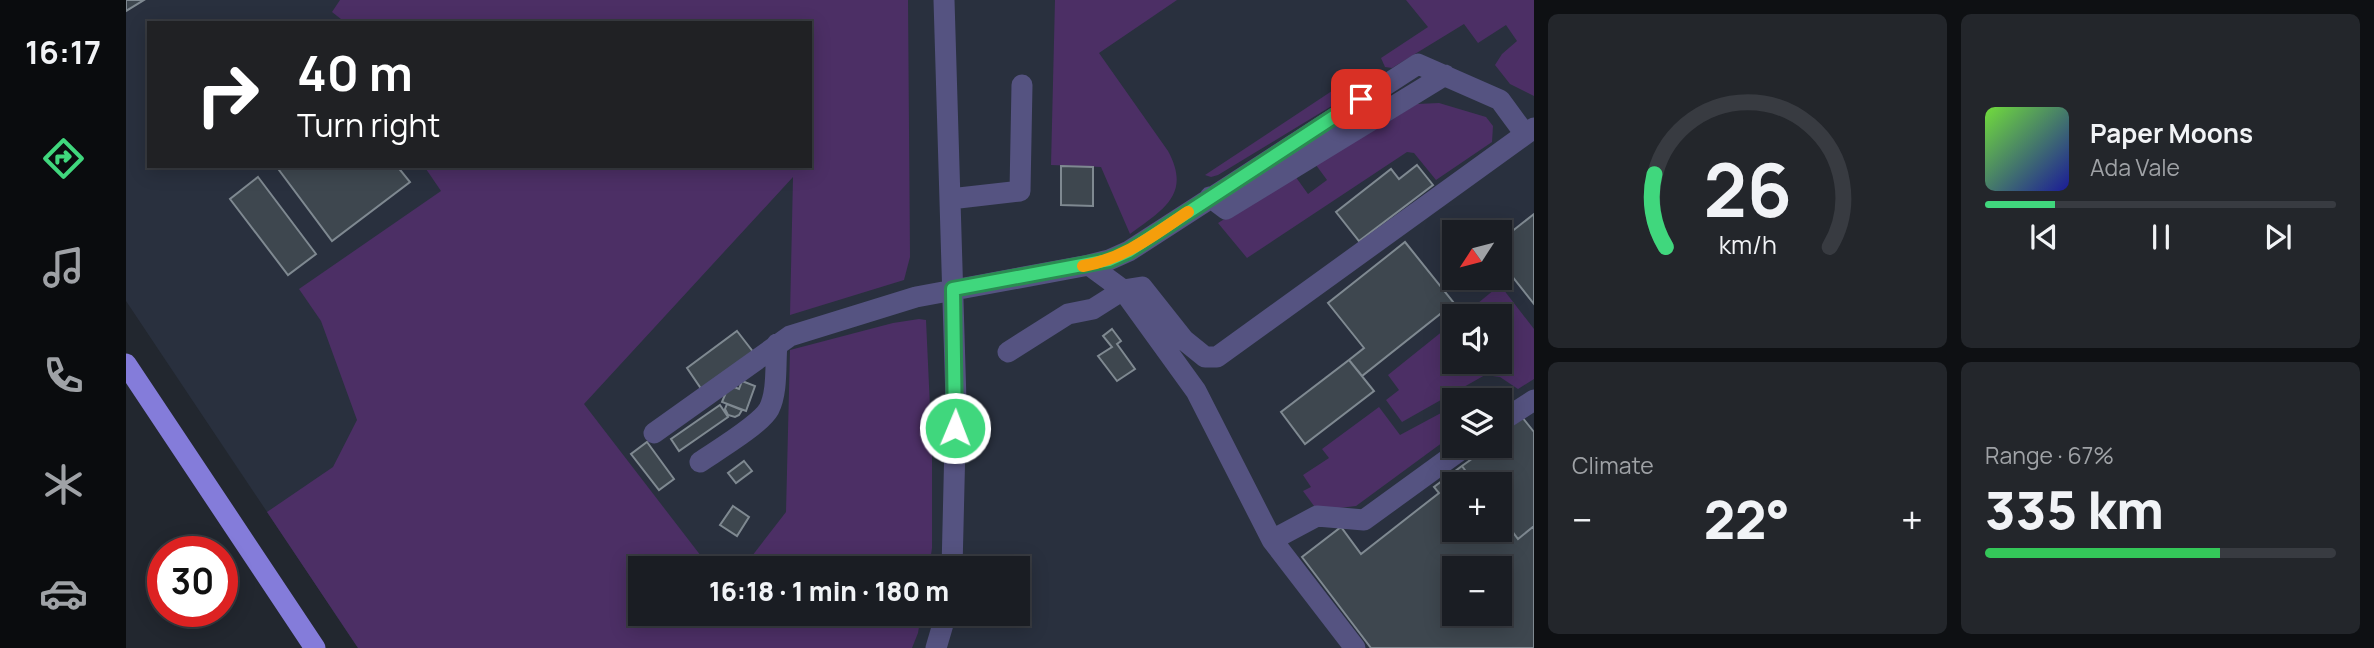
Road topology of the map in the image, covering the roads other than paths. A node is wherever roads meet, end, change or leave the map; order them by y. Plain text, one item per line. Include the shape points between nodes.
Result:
1 (944, 0) edge
2 (1022, 85) dead end
3 (1529, 131) edge
4 (950, 200) junction
5 (1089, 265) junction
6 (953, 289) junction
7 (1123, 290) junction
8 (777, 344) junction
9 (1009, 352) dead end
10 (126, 364) edge
11 (1534, 400) edge
12 (1512, 413) edge
13 (654, 433) dead end
14 (1449, 458) edge
15 (700, 462) dead end
16 (1272, 540) junction
17 (952, 556) edge
18 (942, 626) edge
19 (315, 648) edge
20 (936, 648) edge
21 (1355, 648) edge

1 - 4 street
2 - 4 street via 1020,191
3 - 5 street via 1500,100 1445,75 1227,209 1210,197 1129,251
3 - 7 street via 1217,357 1205,357 1184,340 1142,287
4 - 6 street
5 - 6 street
5 - 7 street
6 - 8 street via 806,331
6 - 17 street
7 - 9 street via 1093,309 1068,314
7 - 16 street via 1196,391
8 - 13 street
8 - 15 street via 769,409
10 - 19 main road
11 - 12 street
14 - 16 street via 1364,520 1317,516
16 - 21 street
18 - 20 street

